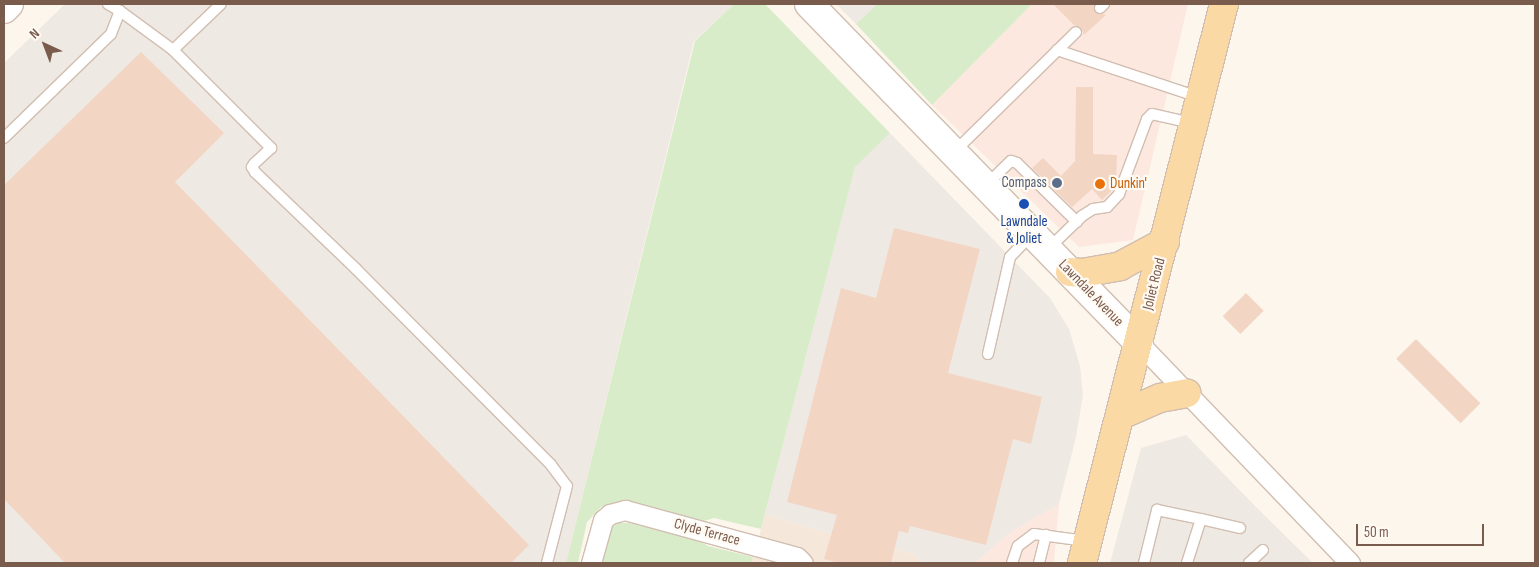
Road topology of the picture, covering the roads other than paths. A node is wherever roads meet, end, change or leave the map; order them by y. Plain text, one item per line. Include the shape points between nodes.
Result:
1 (9, 4) edge
2 (108, 4) edge
3 (221, 4) edge
4 (808, 4) edge
5 (1224, 4) edge
6 (4, 8) edge
7 (120, 12) junction
8 (1076, 32) dead end
9 (174, 50) junction
10 (1057, 50) junction
11 (1201, 98) junction
12 (1194, 124) junction
13 (4, 138) edge
14 (954, 153) junction
15 (985, 185) junction
16 (1077, 222) junction
17 (1040, 241) junction
18 (1165, 242) junction
19 (1070, 272) junction
20 (1139, 343) junction
21 (988, 354) dead end
22 (1187, 393) junction
23 (1121, 415) junction
24 (1201, 519) junction
25 (1240, 528) dead end
26 (1046, 535) junction
27 (1262, 550) dead end
28 (1084, 552) edge
29 (547, 563) edge
30 (591, 563) edge
31 (803, 563) edge
32 (1012, 563) edge
33 (1039, 563) edge
34 (1144, 563) edge
35 (1187, 563) edge
36 (1249, 563) edge
37 (1350, 563) edge

1 - 6 street
2 - 7 lane
3 - 9 lane
4 - 14 street, Lawndale Avenue
5 - 11 main road, Joliet Road
7 - 9 lane
7 - 13 lane via 111,34
8 - 10 lane
9 - 29 lane via 271,148 254,164 255,172 551,465 567,486
10 - 11 lane
10 - 14 lane
11 - 12 main road, Joliet Road
12 - 16 lane via 1152,114 1147,119 1119,194 1107,206 1092,209
12 - 18 main road, Joliet Road
14 - 15 street, Lawndale Avenue
15 - 16 lane via 1011,161 1017,163
15 - 17 street, Lawndale Avenue
16 - 17 lane
17 - 19 street, Lawndale Avenue
17 - 21 lane via 1010,257
18 - 19 main road via 1120,266
18 - 20 main road, Joliet Road
19 - 20 street, Lawndale Avenue
20 - 22 street, Lawndale Avenue
20 - 23 main road, Joliet Road
22 - 23 main road via 1160,398
22 - 37 street, Lawndale Avenue
23 - 28 main road, Joliet Road
24 - 25 lane
24 - 34 lane via 1157,510
24 - 35 lane
26 - 28 lane
26 - 32 lane via 1034,534 1018,546
26 - 33 lane
27 - 36 lane
30 - 31 street, Clyde Terrace via 600,526 610,514 625,510 797,557

